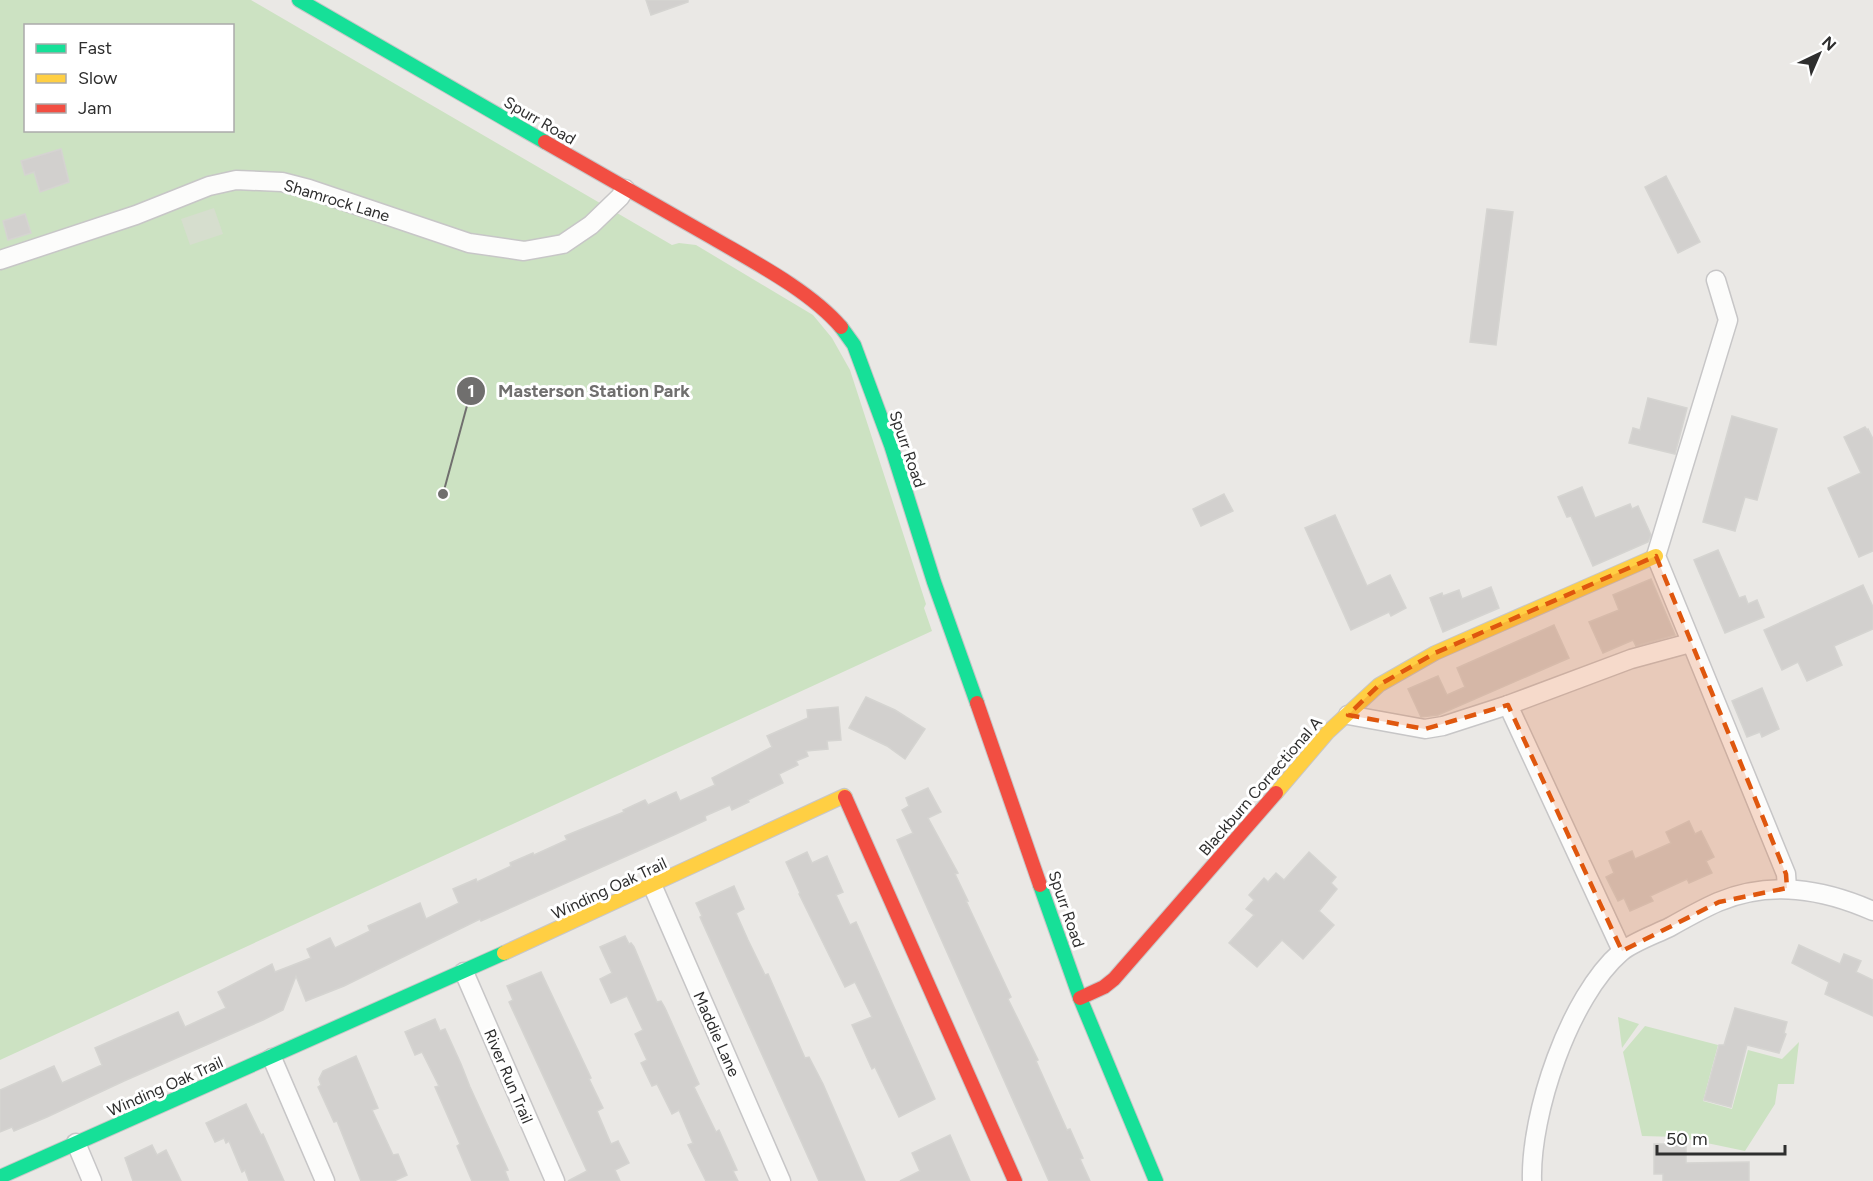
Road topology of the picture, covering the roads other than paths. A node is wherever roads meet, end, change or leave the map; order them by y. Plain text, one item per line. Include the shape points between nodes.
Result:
1 (299, 0) edge
2 (625, 189) junction
3 (0, 261) edge
4 (1716, 279) dead end
5 (1656, 556) junction
6 (1690, 644) junction
7 (1508, 705) junction
8 (1348, 715) junction
9 (653, 886) junction
10 (1787, 888) junction
11 (1873, 911) edge
12 (1622, 951) junction
13 (464, 972) junction
14 (1080, 998) junction
15 (272, 1058) junction
16 (76, 1143) junction
17 (0, 1177) edge
18 (92, 1181) edge
19 (325, 1181) edge
20 (555, 1181) edge
21 (781, 1181) edge
22 (1015, 1181) edge
23 (1156, 1181) edge
24 (1532, 1181) edge

1 - 2 street, Spurr Road
2 - 3 street, Shamrock Lane via 591,225 563,244 524,251 469,243 300,187 236,180 209,186
2 - 14 street, Spurr Road via 807,297 832,316 854,345
4 - 5 street via 1728,320
5 - 6 street
5 - 8 street, Blackburn Correctional A via 1435,653 1379,685
6 - 7 street via 1631,659
6 - 10 street via 1785,874
7 - 8 street via 1425,729
7 - 12 street
8 - 14 street, Blackburn Correctional A via 1328,732 1114,979
9 - 13 street, Winding Oak Trail
9 - 21 street, Maddie Lane
9 - 22 street, Winding Oak Trail via 843,796
10 - 11 street via 1815,891
10 - 12 street via 1719,902
12 - 24 street via 1596,981 1558,1054 1536,1130
13 - 15 street, Winding Oak Trail
13 - 20 street, River Run Trail
14 - 23 street, Spurr Road
15 - 16 street, Winding Oak Trail
15 - 19 street
16 - 17 street, Winding Oak Trail
16 - 18 street

